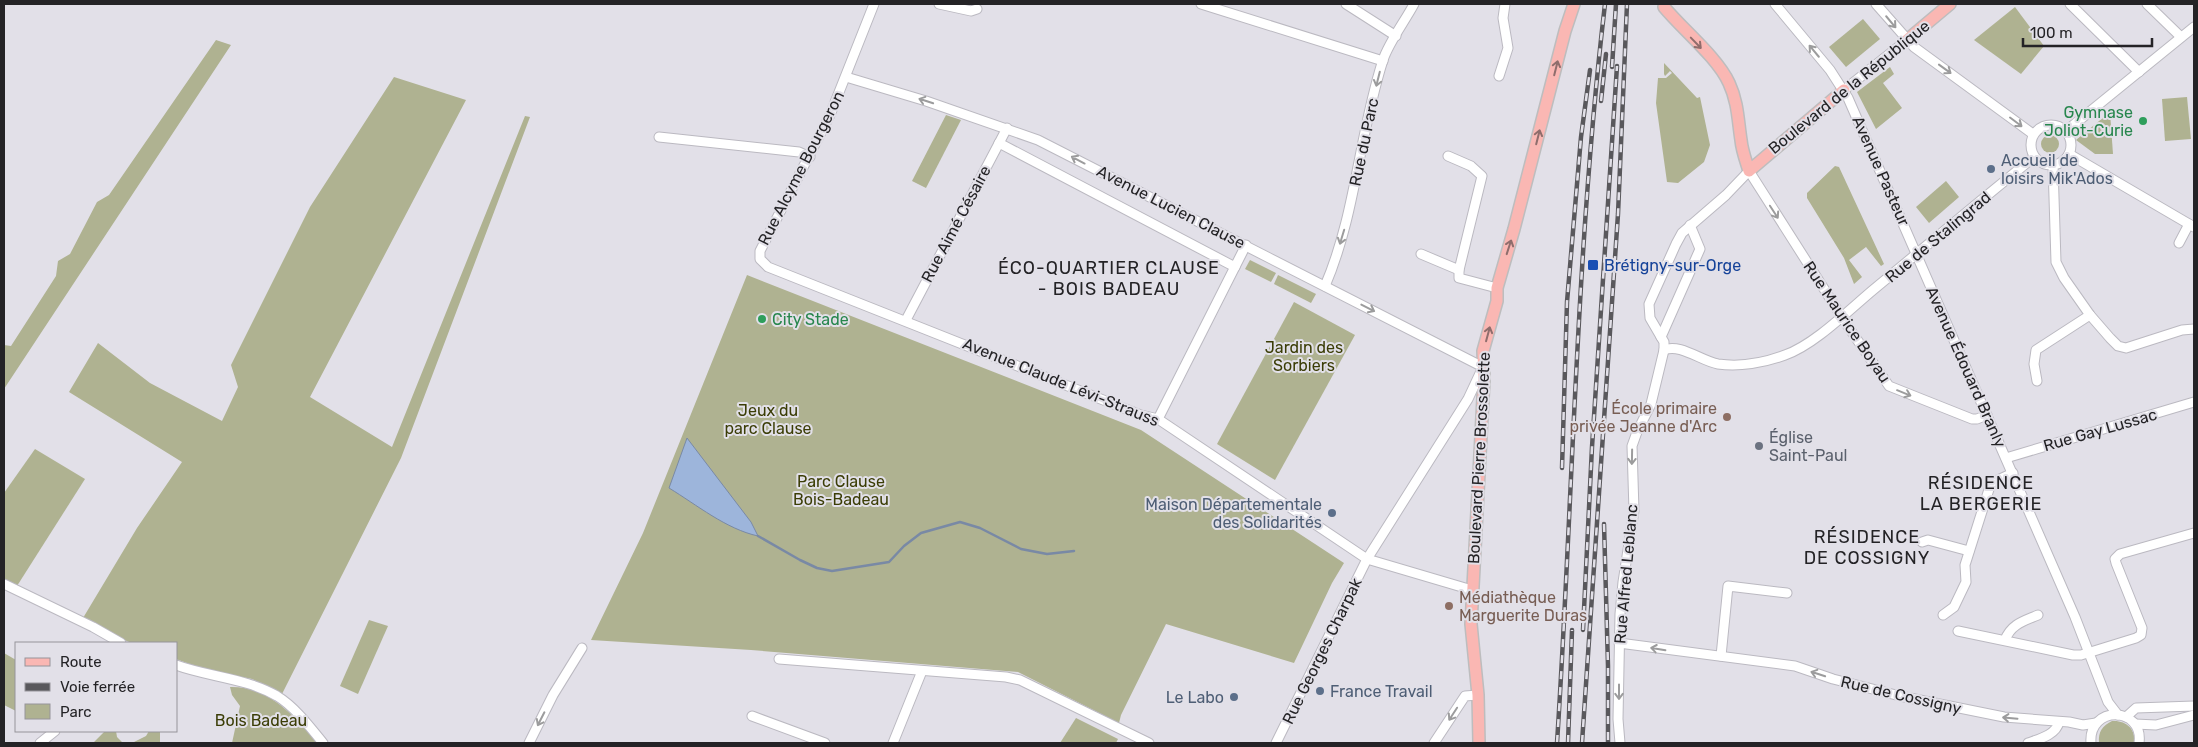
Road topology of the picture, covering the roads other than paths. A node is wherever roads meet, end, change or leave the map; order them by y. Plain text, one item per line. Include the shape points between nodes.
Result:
1 (874, 4) edge
2 (939, 4) edge
3 (1201, 4) edge
4 (1346, 4) edge
5 (1414, 4) edge
6 (1505, 4) edge
7 (1574, 4) edge
8 (1774, 4) edge
9 (1876, 4) edge
10 (1950, 4) edge
11 (2070, 4) edge
12 (2147, 4) edge
13 (1665, 5) edge
14 (977, 10) dead end
15 (2194, 26) edge
16 (1396, 36) junction
17 (2181, 37) junction
18 (1907, 40) junction
19 (1383, 61) junction
20 (2139, 72) junction
21 (1499, 76) dead end
22 (846, 77) junction
23 (1844, 90) junction
24 (1007, 128) junction
25 (2066, 131) junction
26 (2033, 134) junction
27 (658, 137) dead end
28 (999, 144) junction
29 (2069, 154) junction
30 (1448, 156) dead end
31 (810, 157) junction
32 (2034, 157) junction
33 (2053, 165) junction
34 (1749, 170) junction
35 (1690, 225) junction
36 (2192, 226) edge
37 (2179, 243) dead end
38 (1246, 245) junction
39 (1421, 254) dead end
40 (1917, 254) junction
41 (760, 259) joint
42 (1235, 267) junction
43 (1458, 270) junction
44 (1324, 286) junction
45 (1497, 288) junction
46 (2090, 315) junction
47 (1842, 316) junction
48 (906, 320) junction
49 (2194, 329) edge
50 (1661, 337) junction
51 (1664, 350) junction
52 (1484, 366) junction
53 (2038, 381) dead end
54 (2194, 402) edge
55 (1987, 415) junction
56 (1158, 419) junction
57 (2006, 458) junction
58 (2013, 474) junction
59 (2194, 533) edge
60 (1922, 542) dead end
61 (1969, 551) junction
62 (1368, 559) junction
63 (4, 584) edge
64 (1472, 590) junction
65 (1787, 592) dead end
66 (1942, 615) dead end
67 (2038, 615) dead end
68 (1958, 631) dead end
69 (2005, 640) junction
70 (118, 642) edge
71 (1619, 643) junction
72 (582, 648) dead end
73 (2090, 653) junction
74 (1721, 656) junction
75 (779, 659) dead end
76 (178, 666) edge
77 (922, 671) junction
78 (1478, 695) junction
79 (2108, 702) junction
80 (2194, 706) edge
81 (2194, 715) edge
82 (752, 716) dead end
83 (2105, 716) junction
84 (2122, 716) junction
85 (2059, 722) junction
86 (2096, 723) junction
87 (2135, 724) junction
88 (2083, 725) junction
89 (2156, 725) junction
90 (54, 732) edge
91 (2091, 740) edge
92 (2140, 741) edge
93 (40, 743) edge
94 (323, 743) edge
95 (529, 743) edge
96 (825, 743) edge
97 (893, 743) edge
98 (1149, 743) edge
99 (1276, 743) edge
100 (1434, 743) edge
101 (1479, 743) edge
102 (1620, 743) edge
103 (2028, 743) edge

1 - 22 street, Rue Alcyme Bourgeron
2 - 14 street
3 - 19 street
4 - 16 street
5 - 16 street, Rue du Parc
6 - 21 street via 1503,18 1508,48
45 -> 7 main road, Boulevard Pierre Brossolette
23 -> 8 street, Avenue Pasteur
9 -> 18 street
10 - 18 main road, Boulevard de la République
11 - 20 street
12 - 17 street
13 -> 34 main road via 1678,24 1718,65 1728,81
15 - 17 street
16 - 19 street, Rue du Parc
17 - 20 street
18 - 23 street, Boulevard de la République
18 -> 26 street
19 -> 44 street, Rue du Parc via 1350,208
20 - 25 street
24 -> 22 street, Avenue Lucien Clause
22 - 31 street, Rue Alcyme Bourgeron
23 - 34 main road, Boulevard de la République
23 - 40 street, Avenue Pasteur
24 - 28 street, Rue Aimé Césaire
38 -> 24 street, Avenue Lucien Clause via 1071,156
25 - 26 street via 2048,124
25 - 29 street via 2070,140
26 - 32 street via 2031,149
27 - 31 street via 799,152
28 - 42 street
28 - 48 street, Rue Aimé Césaire
29 - 33 street via 2064,161
29 - 36 street
30 - 43 street via 1471,166 1482,176
31 - 41 street, Rue Alcyme Bourgeron via 763,244
32 - 33 street
32 - 40 street, Rue de Stalingrad
33 - 46 street via 2056,262
34 - 35 street
34 -> 47 street, Rue Maurice Boyau
35 - 50 street via 1700,249
35 - 50 street via 1676,244 1649,304 1650,318
36 - 37 street
38 - 42 street
38 - 44 street, Avenue Lucien Clause
39 - 43 street
40 - 47 street, Rue de Stalingrad
40 - 55 street, Avenue Édouard Branly
41 - 48 street, Avenue Claude Lévi-Strauss via 768,267
42 - 56 street
43 - 45 street via 1461,279
44 -> 52 street, Avenue Lucien Clause
52 -> 45 main road, Boulevard Pierre Brossolette via 1483,351 1497,301
46 - 49 street via 2122,348
46 - 53 street via 2036,350 2034,364
47 - 51 street, Rue de Stalingrad via 1795,350 1776,358 1718,364 1674,348
47 -> 55 street, Rue Maurice Boyau via 1889,386 1972,419
48 - 56 street, Avenue Claude Lévi-Strauss
50 - 51 street
51 -> 71 street, Rue Alfred Leblanc via 1653,396 1632,446 1634,511 1623,582
52 - 62 street, Rue Georges Charpak via 1468,399
52 - 64 main road, Boulevard Pierre Brossolette
54 - 57 street, Rue Gay Lussac
55 - 57 street, Avenue Édouard Branly
56 - 62 street, Avenue Claude Lévi-Strauss
57 - 58 street, Avenue Édouard Branly
58 - 61 street via 1991,483
58 - 73 street, Avenue Édouard Branly
59 - 73 street via 2117,556 2116,563 2142,631 2136,638
60 - 61 street via 1928,540
61 - 66 street via 1965,565 1966,582 1954,607
62 - 64 street, Avenue Claude Lévi-Strauss
62 - 99 street, Rue Georges Charpak
63 - 70 street
64 - 78 main road, Boulevard Pierre Brossolette via 1471,624
65 - 74 street via 1728,586
67 - 69 street via 2015,625
68 - 69 street
69 - 73 street via 2073,655
74 -> 71 street, Rue de Cossigny
71 -> 102 street, Rue Alfred Leblanc
72 -> 95 street
73 - 79 street, Avenue Édouard Branly
85 -> 74 street, Rue de Cossigny via 1974,712 1833,679 1795,666
75 - 77 street
76 - 94 street via 232,679 274,694
77 - 97 street
77 - 98 street via 1020,680
78 -> 100 street via 1465,696
78 - 101 main road, Boulevard Pierre Brossolette
79 - 83 street
79 - 84 street, Avenue Édouard Branly
80 - 84 street via 2136,708
81 - 89 street
82 - 96 street
83 - 84 street
83 - 86 street
84 - 87 street, Avenue Édouard Branly
85 - 88 street, Rue de Cossigny
85 - 103 street via 2052,733
86 - 88 street, Rue de Cossigny
86 - 91 street
87 - 89 street
87 - 92 street
88 - 91 street
89 - 92 street
90 - 93 street

